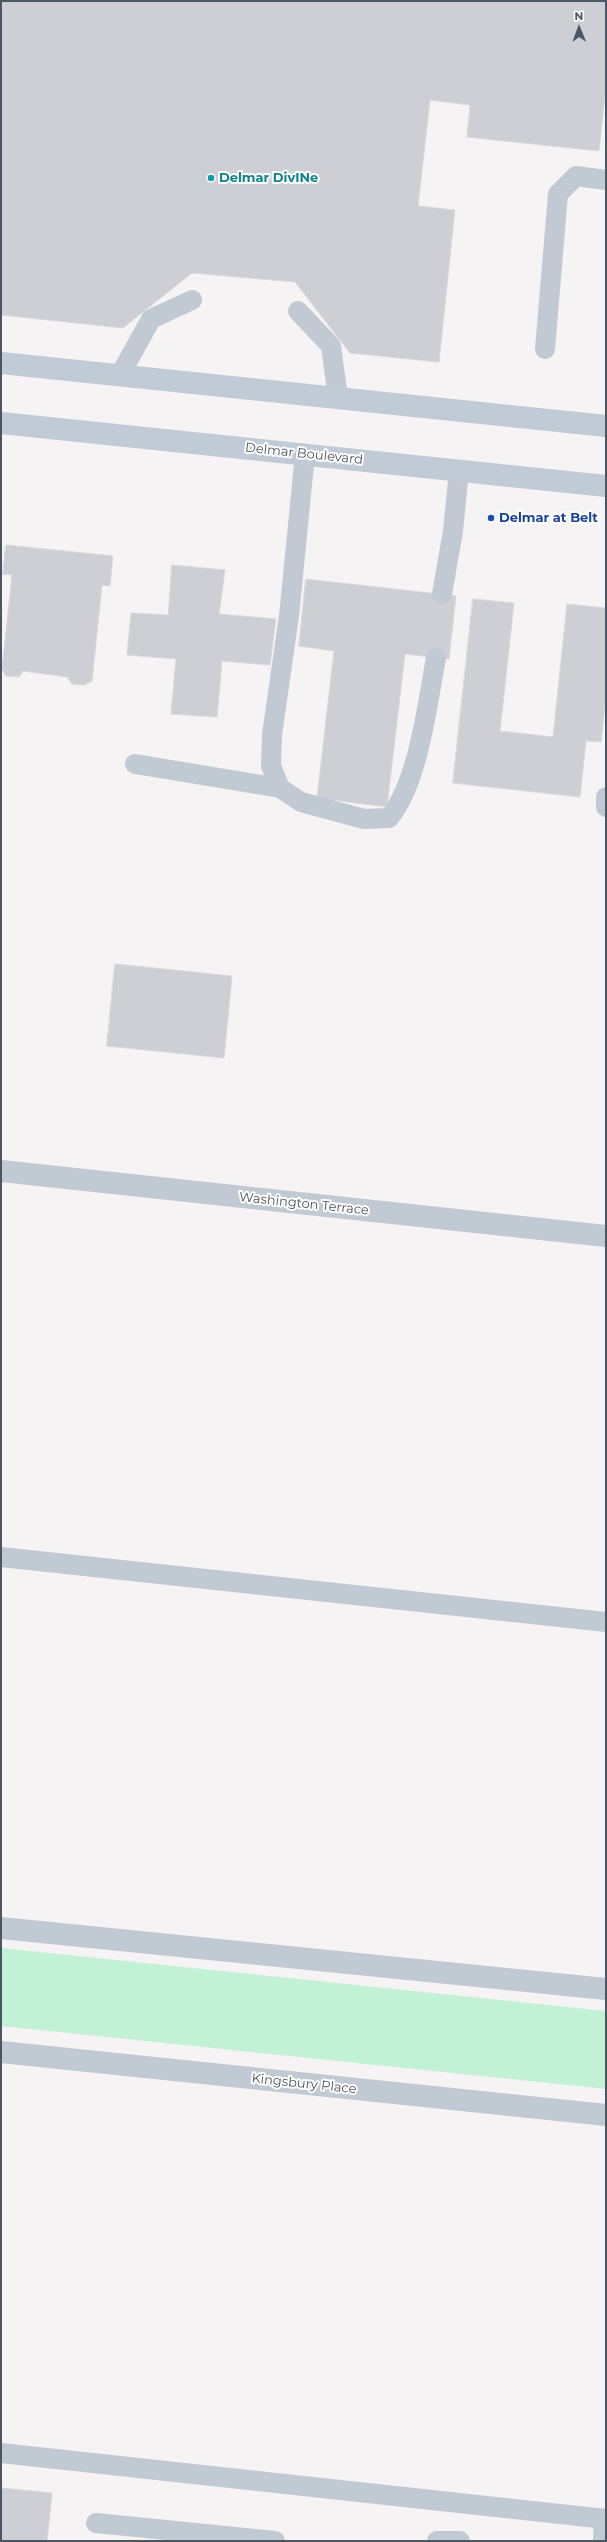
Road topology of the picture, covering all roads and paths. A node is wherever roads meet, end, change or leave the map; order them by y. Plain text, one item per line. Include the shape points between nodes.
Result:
1 (606, 180) edge
2 (192, 300) dead end
3 (298, 311) dead end
4 (545, 349) dead end
5 (1, 363) edge
6 (120, 375) junction
7 (338, 398) junction
8 (1, 423) edge
9 (606, 426) edge
10 (305, 454) junction
11 (459, 471) junction
12 (606, 486) edge
13 (442, 594) dead end
14 (436, 658) dead end
15 (135, 764) dead end
16 (280, 788) junction
17 (606, 797) edge
18 (606, 807) edge
19 (1, 1171) edge
20 (606, 1236) edge
21 (1, 1558) edge
22 (606, 1622) edge
23 (1, 1928) edge
24 (606, 1989) edge
25 (1, 2052) edge
26 (606, 2115) edge
27 (1, 2453) edge
28 (605, 2519) edge
29 (96, 2523) dead end
30 (275, 2541) edge
31 (437, 2541) edge
32 (460, 2541) edge
33 (603, 2541) edge

1 - 4 lane via 576,176 558,194
2 - 6 lane via 152,319
3 - 7 lane via 331,346
5 - 6 main road
6 - 7 main road
7 - 9 main road
8 - 10 main road, Delmar Boulevard
10 - 11 main road, Delmar Boulevard
10 - 16 lane via 289,616 272,734 271,766
11 - 12 main road, Delmar Boulevard
11 - 13 lane via 453,531
14 - 16 lane via 418,748 397,808 389,818 364,819 301,802
15 - 16 lane
17 - 18 lane
19 - 20 street, Washington Terrace
21 - 22 lane
23 - 24 street
25 - 26 street, Kingsbury Place
27 - 28 lane
28 - 33 lane
29 - 30 lane
31 - 32 lane

